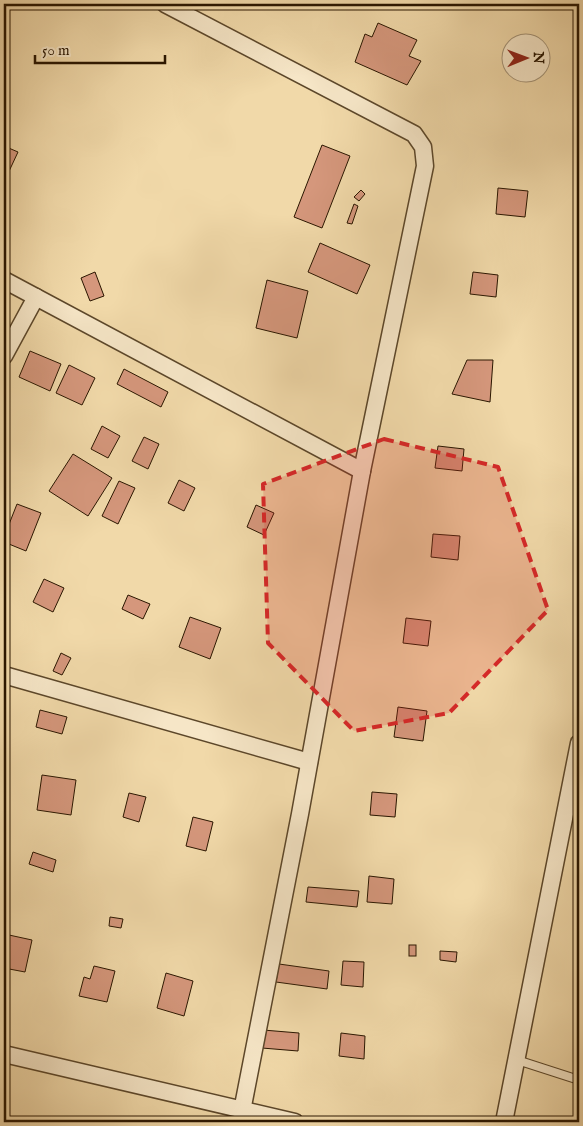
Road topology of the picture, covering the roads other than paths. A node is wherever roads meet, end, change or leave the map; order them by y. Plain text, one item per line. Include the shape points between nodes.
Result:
1 (165, 4) edge
2 (4, 280) edge
3 (36, 297) junction
4 (4, 356) edge
5 (362, 471) junction
6 (4, 674) edge
7 (579, 744) edge
8 (309, 762) junction
9 (574, 792) edge
10 (4, 1054) edge
11 (517, 1060) junction
12 (579, 1080) edge
13 (242, 1111) junction
14 (295, 1122) edge
15 (504, 1122) edge

1 - 5 street via 414,134 423,147 425,166
2 - 3 street
3 - 4 street
3 - 5 street
5 - 8 street
6 - 8 street
7 - 9 street
8 - 13 street
9 - 11 street
10 - 13 street
11 - 12 lane
11 - 15 street
13 - 14 street

